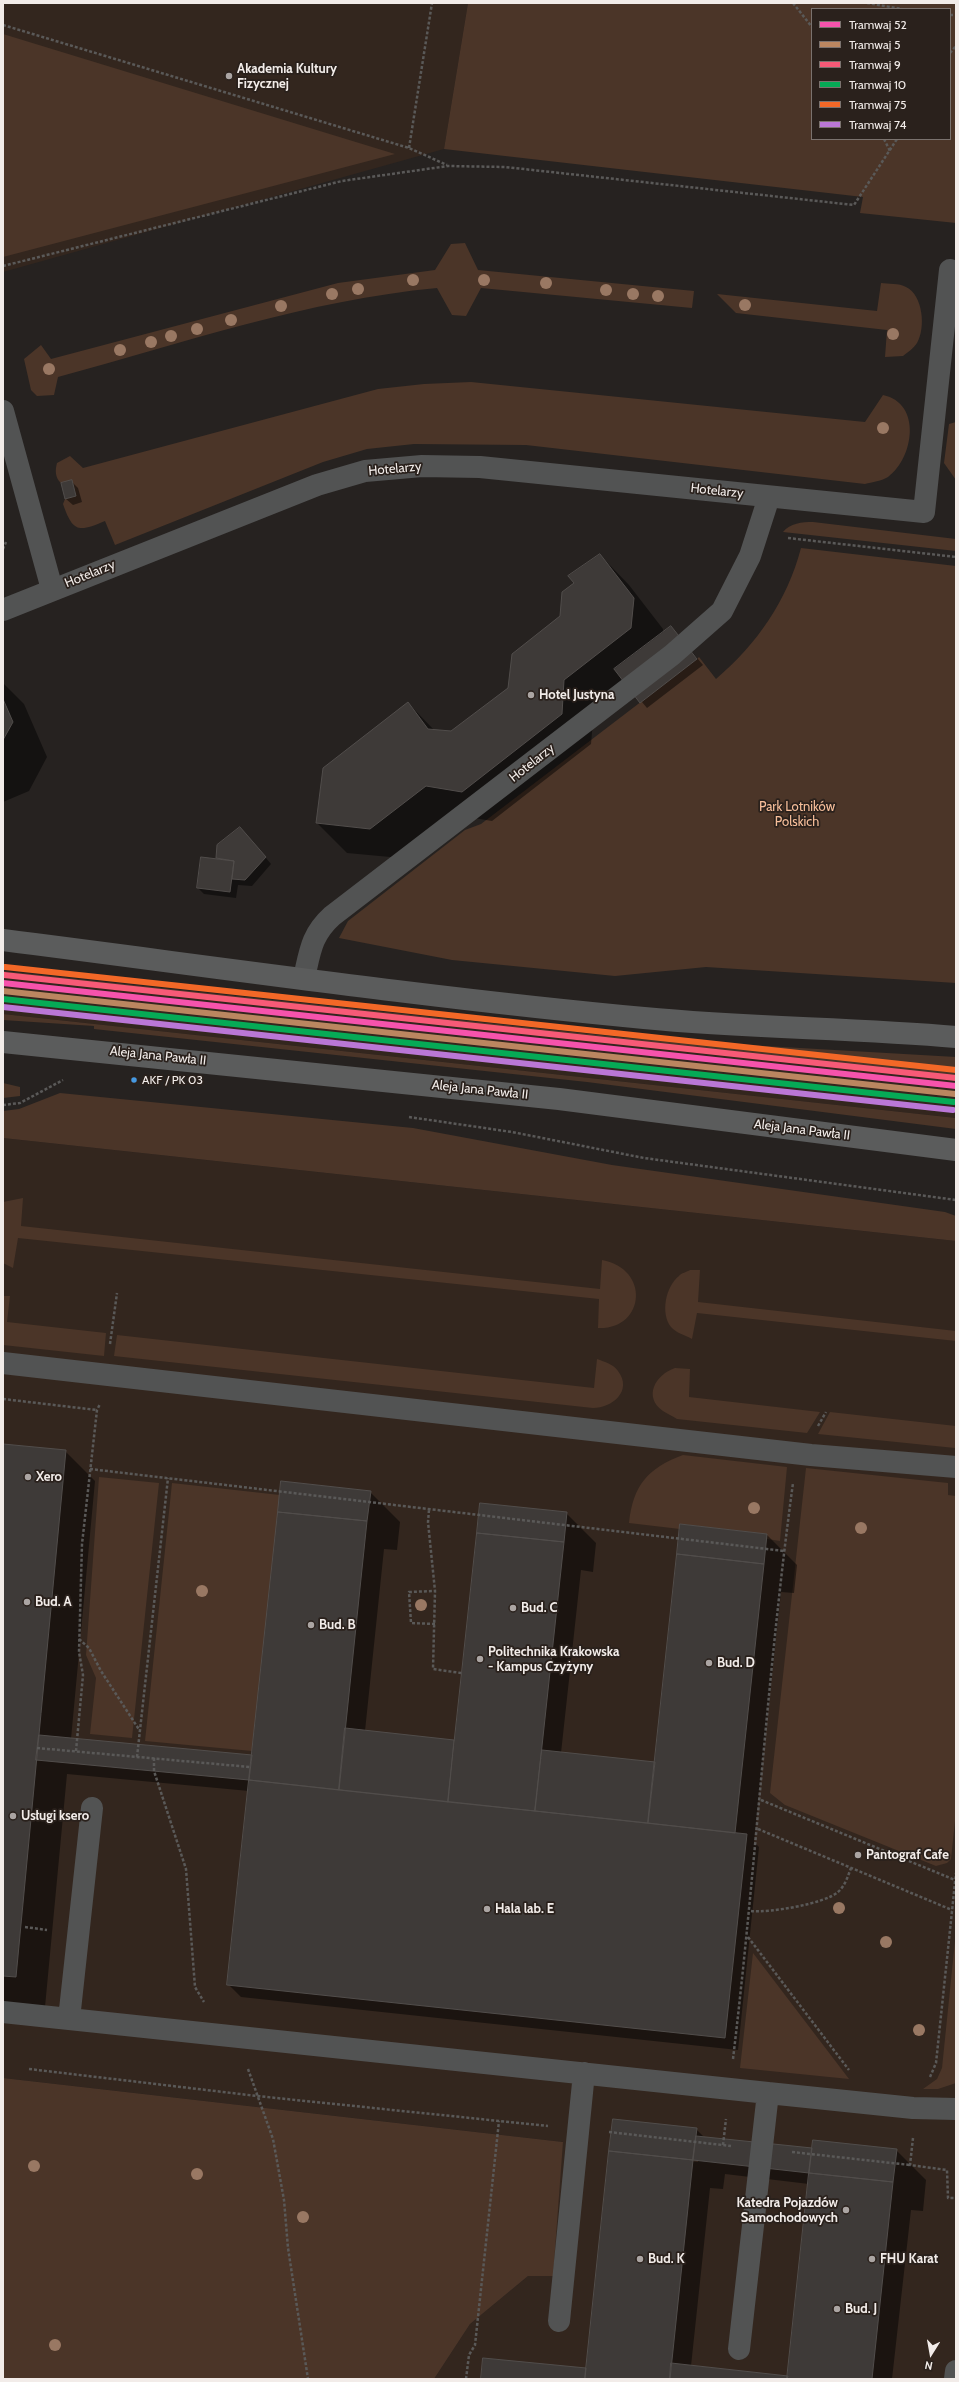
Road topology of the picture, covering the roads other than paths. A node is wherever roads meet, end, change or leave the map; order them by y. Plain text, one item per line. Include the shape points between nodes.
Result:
1 (950, 270) dead end
2 (3, 412) edge
3 (769, 497) junction
4 (52, 589) junction
5 (3, 610) edge
6 (3, 940) edge
7 (304, 978) junction
8 (956, 1037) edge
9 (3, 1042) edge
10 (956, 1150) edge
11 (3, 1363) edge
12 (956, 1468) edge
13 (92, 1808) dead end
14 (3, 2012) edge
15 (69, 2019) junction
16 (584, 2073) junction
17 (768, 2093) junction
18 (956, 2109) edge
19 (559, 2321) dead end
20 (739, 2349) dead end
21 (956, 2371) edge
22 (955, 2379) edge

1 - 3 street via 924,512
2 - 4 street
3 - 4 street, Hotelarzy via 480,467 422,466 365,471 317,484
3 - 7 street, Hotelarzy via 750,556 722,611 672,655 332,916 317,932 312,942
4 - 5 street, Hotelarzy
6 - 7 main road
7 - 8 main road via 399,992 644,1018 858,1029
9 - 10 main road, Aleja Jana Pawła II via 559,1099
11 - 12 street via 811,1455
13 - 15 street
14 - 15 street
15 - 16 street
16 - 17 street
16 - 19 street
17 - 18 street via 914,2108
17 - 20 street
21 - 22 street

